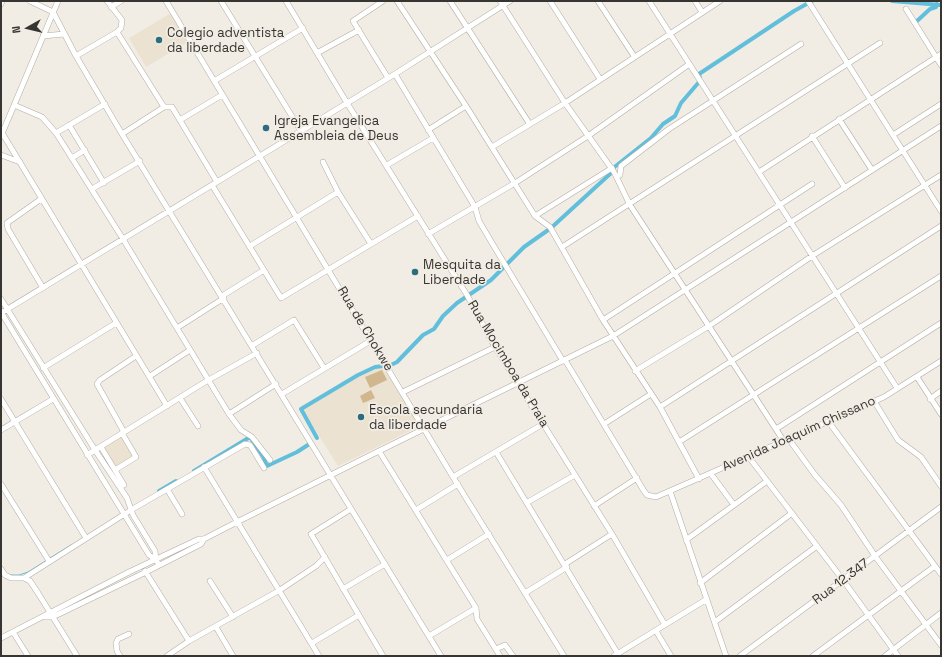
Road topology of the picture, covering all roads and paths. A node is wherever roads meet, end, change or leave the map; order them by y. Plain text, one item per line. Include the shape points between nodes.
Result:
1 (2, 1) edge
2 (30, 1) edge
3 (58, 1) edge
4 (107, 1) edge
5 (121, 1) edge
6 (166, 1) edge
7 (221, 1) edge
8 (286, 1) edge
9 (383, 1) edge
10 (396, 1) edge
11 (450, 1) edge
12 (510, 1) edge
13 (550, 1) edge
14 (598, 1) edge
15 (649, 1) edge
16 (695, 1) edge
17 (720, 1) edge
18 (808, 1) edge
19 (502, 3) edge
20 (1, 4) edge
21 (112, 7) junction
22 (906, 9) dead end
23 (53, 12) junction
24 (702, 12) junction
25 (302, 28) junction
26 (467, 28) junction
27 (358, 30) junction
28 (117, 32) junction
29 (670, 33) junction
30 (64, 34) junction
31 (43, 36) junction
32 (880, 43) dead end
33 (801, 44) dead end
34 (430, 52) junction
35 (318, 53) junction
36 (939, 55) edge
37 (76, 56) junction
38 (634, 56) junction
39 (256, 57) junction
40 (847, 63) junction
41 (688, 65) junction
42 (941, 65) edge
43 (395, 74) junction
44 (388, 78) junction
45 (600, 79) junction
46 (214, 81) junction
47 (222, 95) junction
48 (870, 99) junction
49 (714, 101) junction
50 (565, 102) junction
51 (347, 103) junction
52 (105, 104) junction
53 (941, 104) edge
54 (14, 105) junction
55 (466, 106) junction
56 (164, 107) junction
57 (839, 119) junction
58 (180, 120) junction
59 (529, 123) junction
60 (70, 125) junction
61 (941, 126) edge
62 (301, 130) junction
63 (428, 130) junction
64 (2, 133) edge
65 (56, 133) junction
66 (122, 134) junction
67 (892, 135) junction
68 (588, 136) junction
69 (736, 136) junction
70 (812, 136) junction
71 (433, 138) junction
72 (492, 146) junction
73 (85, 150) junction
74 (903, 151) junction
75 (1, 155) edge
76 (260, 155) junction
77 (72, 158) junction
78 (140, 161) junction
79 (20, 162) junction
80 (323, 162) dead end
81 (387, 165) junction
82 (612, 168) junction
83 (872, 170) junction
84 (758, 172) junction
85 (941, 174) edge
86 (617, 177) junction
87 (104, 182) junction
88 (217, 182) junction
89 (515, 183) junction
90 (812, 184) dead end
91 (212, 185) junction
92 (924, 185) junction
93 (845, 188) junction
94 (92, 189) junction
95 (338, 192) junction
96 (41, 199) junction
97 (630, 204) junction
98 (780, 206) junction
99 (475, 207) junction
100 (170, 210) junction
101 (941, 211) edge
102 (418, 216) junction
103 (536, 216) junction
104 (296, 217) junction
105 (790, 222) junction
106 (941, 226) edge
107 (428, 234) junction
108 (123, 239) junction
109 (371, 244) junction
110 (250, 246) junction
111 (562, 247) junction
112 (812, 256) junction
113 (81, 265) junction
114 (264, 270) junction
115 (329, 270) junction
116 (675, 274) junction
117 (941, 276) edge
118 (43, 288) junction
119 (687, 290) junction
120 (835, 293) junction
121 (223, 297) junction
122 (1, 299) edge
123 (7, 309) junction
124 (1, 312) edge
125 (603, 320) junction
126 (116, 323) junction
127 (941, 323) edge
128 (709, 326) junction
129 (177, 328) junction
130 (858, 328) junction
131 (613, 336) junction
132 (372, 340) junction
133 (252, 345) junction
134 (496, 347) junction
135 (190, 350) junction
136 (257, 353) junction
137 (136, 356) junction
138 (564, 360) junction
139 (732, 360) junction
140 (941, 361) edge
141 (881, 363) junction
142 (43, 368) junction
143 (324, 368) junction
144 (636, 371) junction
145 (150, 376) junction
146 (916, 377) junction
147 (210, 380) junction
148 (519, 382) junction
149 (276, 384) junction
150 (898, 388) junction
151 (941, 391) edge
152 (403, 392) junction
153 (282, 394) junction
154 (651, 394) junction
155 (753, 395) junction
156 (180, 398) junction
157 (1, 399) edge
158 (53, 399) junction
159 (930, 399) junction
160 (874, 401) junction
161 (166, 406) junction
162 (660, 407) junction
163 (229, 414) junction
164 (941, 414) edge
165 (15, 421) junction
166 (828, 421) junction
167 (543, 424) junction
168 (604, 424) junction
169 (198, 426) dead end
170 (426, 429) junction
171 (776, 429) junction
172 (1, 430) edge
173 (123, 433) junction
174 (786, 439) junction
175 (679, 442) junction
176 (101, 446) junction
177 (95, 450) junction
178 (379, 451) junction
179 (496, 452) junction
180 (87, 455) junction
181 (748, 456) junction
182 (270, 460) dead end
183 (204, 467) junction
184 (264, 468) dead end
185 (115, 470) junction
186 (711, 474) junction
187 (331, 475) junction
188 (575, 475) junction
189 (453, 476) junction
190 (637, 478) junction
191 (699, 479) junction
192 (767, 480) junction
193 (1, 484) edge
194 (458, 484) junction
195 (124, 485) dead end
196 (941, 486) edge
197 (167, 489) junction
198 (670, 492) junction
199 (528, 502) junction
200 (734, 505) junction
201 (594, 506) junction
202 (941, 506) edge
203 (351, 509) junction
204 (131, 510) junction
205 (416, 510) junction
206 (792, 513) junction
207 (182, 514) dead end
208 (123, 515) junction
209 (237, 522) junction
210 (910, 530) junction
211 (489, 534) junction
212 (612, 534) junction
213 (86, 538) junction
214 (204, 538) junction
215 (686, 540) junction
216 (817, 546) junction
217 (175, 550) junction
218 (178, 556) junction
219 (875, 556) junction
220 (324, 557) junction
221 (156, 560) junction
222 (447, 560) junction
223 (49, 561) junction
224 (385, 564) junction
225 (159, 565) junction
226 (566, 565) junction
227 (142, 566) junction
228 (935, 566) junction
229 (1, 569) edge
230 (129, 572) junction
231 (146, 572) junction
232 (941, 574) edge
233 (24, 578) junction
234 (132, 578) junction
235 (843, 580) junction
236 (210, 581) dead end
237 (700, 583) junction
238 (343, 589) junction
239 (280, 590) junction
240 (901, 591) junction
241 (525, 593) junction
242 (80, 597) junction
243 (708, 599) junction
244 (83, 602) junction
245 (476, 608) junction
246 (49, 612) junction
247 (941, 613) edge
248 (359, 616) junction
249 (869, 616) junction
250 (45, 617) junction
251 (52, 617) junction
252 (233, 617) junction
253 (716, 621) junction
254 (926, 624) junction
255 (665, 625) junction
256 (216, 627) junction
257 (656, 630) junction
258 (13, 632) junction
259 (129, 634) dead end
260 (429, 636) junction
261 (1, 638) edge
262 (189, 641) junction
263 (312, 643) junction
264 (941, 645) edge
265 (496, 649) junction
266 (893, 650) junction
267 (616, 655) edge
268 (28, 656) edge
269 (77, 656) edge
270 (120, 656) edge
271 (167, 656) edge
272 (233, 656) edge
273 (319, 656) edge
274 (383, 656) edge
275 (441, 656) edge
276 (500, 656) edge
277 (513, 656) edge
278 (564, 656) edge
279 (671, 656) edge
280 (726, 656) edge
281 (740, 656) edge
282 (813, 656) edge
283 (885, 656) edge
284 (898, 656) edge

1 - 20 street
2 - 23 street
3 - 23 street
4 - 21 street
5 - 21 street
6 - 46 street, Rua de Chokwe
7 - 39 street
8 - 25 street, Rua Mocimboa da Praia
9 - 27 street via 354,19
10 - 34 street
11 - 26 street
12 - 19 street
13 - 45 street
14 - 38 street
15 - 29 street
16 - 24 street
17 - 24 street
18 - 40 street
19 - 26 street
19 - 50 street
21 - 28 street via 123,24
22 - 36 street
23 - 30 street
23 - 31 street
24 - 29 street
25 - 35 street, Rua Mocimboa da Praia
25 - 39 street
26 - 34 street
26 - 59 street
27 - 35 street
27 - 44 street
28 - 37 street
28 - 56 street
29 - 38 street
29 - 41 street
30 - 31 street
30 - 37 street
31 - 54 street
32 - 40 street
33 - 49 street
34 - 43 street
34 - 55 street
35 - 51 street, Rua Mocimboa da Praia
36 - 42 street
36 - 48 street
37 - 52 street
38 - 45 street
39 - 46 street
39 - 62 street
40 - 48 street
40 - 69 street
41 - 49 street
41 - 68 street
43 - 44 street
43 - 63 street
44 - 51 street
45 - 50 street
46 - 47 street, Rua de Chokwe
47 - 58 street
47 - 76 street, Rua de Chokwe
48 - 57 street
48 - 67 street
49 - 69 street
49 - 86 street via 669,129 630,158 621,166 620,175
50 - 59 street
50 - 68 street
51 - 62 street
51 - 81 street, Rua Mocimboa da Praia
52 - 60 street
52 - 66 street
53 - 67 street
54 - 64 street
54 - 65 street via 42,116
55 - 63 street
55 - 72 street
56 - 58 street via 172,107
56 - 66 street
57 - 70 street
57 - 83 street
58 - 88 street
59 - 72 street
60 - 65 street
60 - 73 street
61 - 74 street
62 - 76 street
63 - 71 street
64 - 79 street
65 - 77 street
66 - 78 street
67 - 74 street
68 - 82 street
68 - 89 street
69 - 84 street
69 - 97 street
70 - 84 street
70 - 93 street
71 - 81 street
71 - 99 street
72 - 89 street
73 - 77 street
73 - 87 street
74 - 83 street
74 - 92 street
75 - 79 street
76 - 88 street
76 - 104 street, Rua de Chokwe
77 - 94 street
78 - 87 street
78 - 100 street
79 - 96 street
80 - 95 street
81 - 102 street, Rua Mocimboa da Praia
82 - 86 street
82 - 103 street
83 - 93 street
84 - 98 street
85 - 92 street
86 - 97 street
87 - 94 street
88 - 91 street
89 - 99 street
89 - 103 street
90 - 98 street
91 - 100 street
91 - 110 street
92 - 101 street
92 - 112 street
93 - 105 street
94 - 108 street
95 - 104 street
95 - 109 street
96 - 113 street
96 - 118 street via 8,223 8,229
97 - 111 street
97 - 116 street
98 - 105 street
98 - 116 street
99 - 107 street
99 - 138 street via 479,221
100 - 108 street
100 - 121 street
102 - 107 street, Rua Mocimboa da Praia
102 - 109 street
103 - 111 street via 551,229
104 - 110 street
104 - 115 street, Rua de Chokwe
105 - 112 street
105 - 119 street
106 - 120 street
107 - 134 street, Rua Mocimboa da Praia via 468,296
108 - 113 street
108 - 129 street
109 - 115 street
110 - 114 street
111 - 125 street
112 - 120 street
112 - 128 street
113 - 118 street
113 - 126 street
114 - 115 street via 281,298
114 - 121 street
115 - 132 street, Rua de Chokwe
116 - 119 street
116 - 125 street
117 - 130 street
118 - 123 street
119 - 128 street
119 - 131 street
120 - 130 street
120 - 139 street
121 - 129 street
121 - 133 street
122 - 123 street
123 - 124 street
123 - 142 street
124 - 158 street
125 - 131 street
126 - 137 street
126 - 142 street
127 - 141 street
128 - 139 street
128 - 144 street
129 - 135 street
130 - 141 street
130 - 155 street
131 - 138 street
131 - 144 street
132 - 143 street
132 - 152 street, Rua de Chokwe
133 - 136 street
133 - 143 street via 294,320
134 - 148 street, Rua Mocimboa da Praia
134 - 152 street
135 - 145 street
135 - 147 street
136 - 147 street
136 - 149 street
137 - 145 street
137 - 173 street via 97,384
138 - 148 street
138 - 168 street
139 - 155 street
139 - 162 street
140 - 146 street, Avenida Joaquim Chissano
141 - 150 street
141 - 171 street
142 - 177 street
143 - 153 street
144 - 154 street
145 - 161 street
146 - 150 street, Avenida Joaquim Chissano
146 - 159 street
147 - 156 street
147 - 163 street
148 - 167 street, Rua Mocimboa da Praia
148 - 170 street
149 - 153 street
149 - 163 street
150 - 160 street, Avenida Joaquim Chissano
151 - 159 street
152 - 170 street, Rua de Chokwe
153 - 187 street
154 - 162 street
154 - 168 street
155 - 171 street
155 - 175 street
156 - 161 street
156 - 169 street
157 - 165 street
158 - 165 street
158 - 180 street
159 - 164 street
160 - 166 street, Avenida Joaquim Chissano
160 - 196 street via 898,440 921,457
161 - 173 street
162 - 175 street
163 - 182 street
165 - 172 street
165 - 213 street
166 - 174 street, Avenida Joaquim Chissano
166 - 210 street
167 - 179 street
167 - 188 street, Rua Mocimboa da Praia
168 - 190 street
170 - 178 street
170 - 189 street, Rua de Chokwe
171 - 174 street
173 - 176 street
173 - 185 street via 136,457
174 - 181 street, Avenida Joaquim Chissano
174 - 219 street via 841,504
175 - 191 street
176 - 177 street
176 - 185 street
177 - 180 street
177 - 204 street via 127,498
178 - 187 street
178 - 205 street
179 - 189 street
179 - 199 street
180 - 208 street
181 - 186 street, Avenida Joaquim Chissano
181 - 192 street
183 - 184 street via 248,444
183 - 197 street
183 - 209 street
185 - 195 street
186 - 191 street, Avenida Joaquim Chissano
186 - 200 street
187 - 203 street
187 - 209 street
188 - 199 street
188 - 201 street, Rua Mocimboa da Praia
189 - 194 street, Rua de Chokwe
190 - 198 street, Avenida Joaquim Chissano via 647,495 652,497
190 - 201 street
191 - 198 street, Avenida Joaquim Chissano
192 - 200 street
192 - 206 street
193 - 223 street
194 - 205 street
194 - 211 street, Rua de Chokwe
197 - 204 street
197 - 207 street
198 - 215 street
199 - 226 street
200 - 215 street
201 - 212 street, Rua Mocimboa da Praia
202 - 210 street, Rua 12.347
203 - 220 street via 311,534
203 - 224 street
204 - 208 street
204 - 221 street via 155,551
205 - 222 street
206 - 216 street
206 - 237 street
208 - 213 street
208 - 221 street via 149,555
209 - 214 street
209 - 239 street
210 - 219 street, Rua 12.347
210 - 228 street
211 - 222 street
211 - 241 street, Rua de Chokwe
212 - 226 street
212 - 255 street, Rua Mocimboa da Praia
213 - 223 street
214 - 217 street
214 - 218 street via 201,544
215 - 237 street
216 - 235 street
216 - 253 street
217 - 218 street
217 - 221 street
218 - 225 street
219 - 235 street, Rua 12.347
219 - 240 street
220 - 238 street
220 - 239 street via 316,566
221 - 225 street
221 - 227 street
222 - 245 street
223 - 233 street
224 - 238 street
224 - 260 street
225 - 231 street
226 - 241 street
226 - 267 street
227 - 230 street
227 - 231 street
228 - 232 street
228 - 240 street
229 - 233 street via 11,578
230 - 234 street
230 - 242 street
231 - 234 street
231 - 262 street
233 - 246 street via 30,581
234 - 244 street
235 - 249 street
235 - 281 street, Rua 12.347
236 - 252 street
237 - 243 street
238 - 248 street
239 - 252 street
239 - 263 street
240 - 249 street
240 - 254 street
241 - 278 street, Rua de Chokwe
242 - 244 street
242 - 246 street
243 - 253 street
243 - 255 street
244 - 251 street
245 - 260 street
245 - 265 street via 477,619
246 - 250 street
246 - 251 street
247 - 254 street
248 - 263 street
248 - 274 street
249 - 266 street
249 - 282 street
250 - 251 street
250 - 258 street
251 - 269 street
252 - 256 street
253 - 280 street
254 - 264 street
254 - 266 street
255 - 257 street
256 - 262 street
256 - 272 street
257 - 267 street
257 - 279 street
258 - 261 street
258 - 268 street
259 - 270 street via 118,639 116,643
260 - 275 street
262 - 271 street
263 - 273 street
265 - 276 street
265 - 277 street via 505,645
266 - 283 street
266 - 284 street

